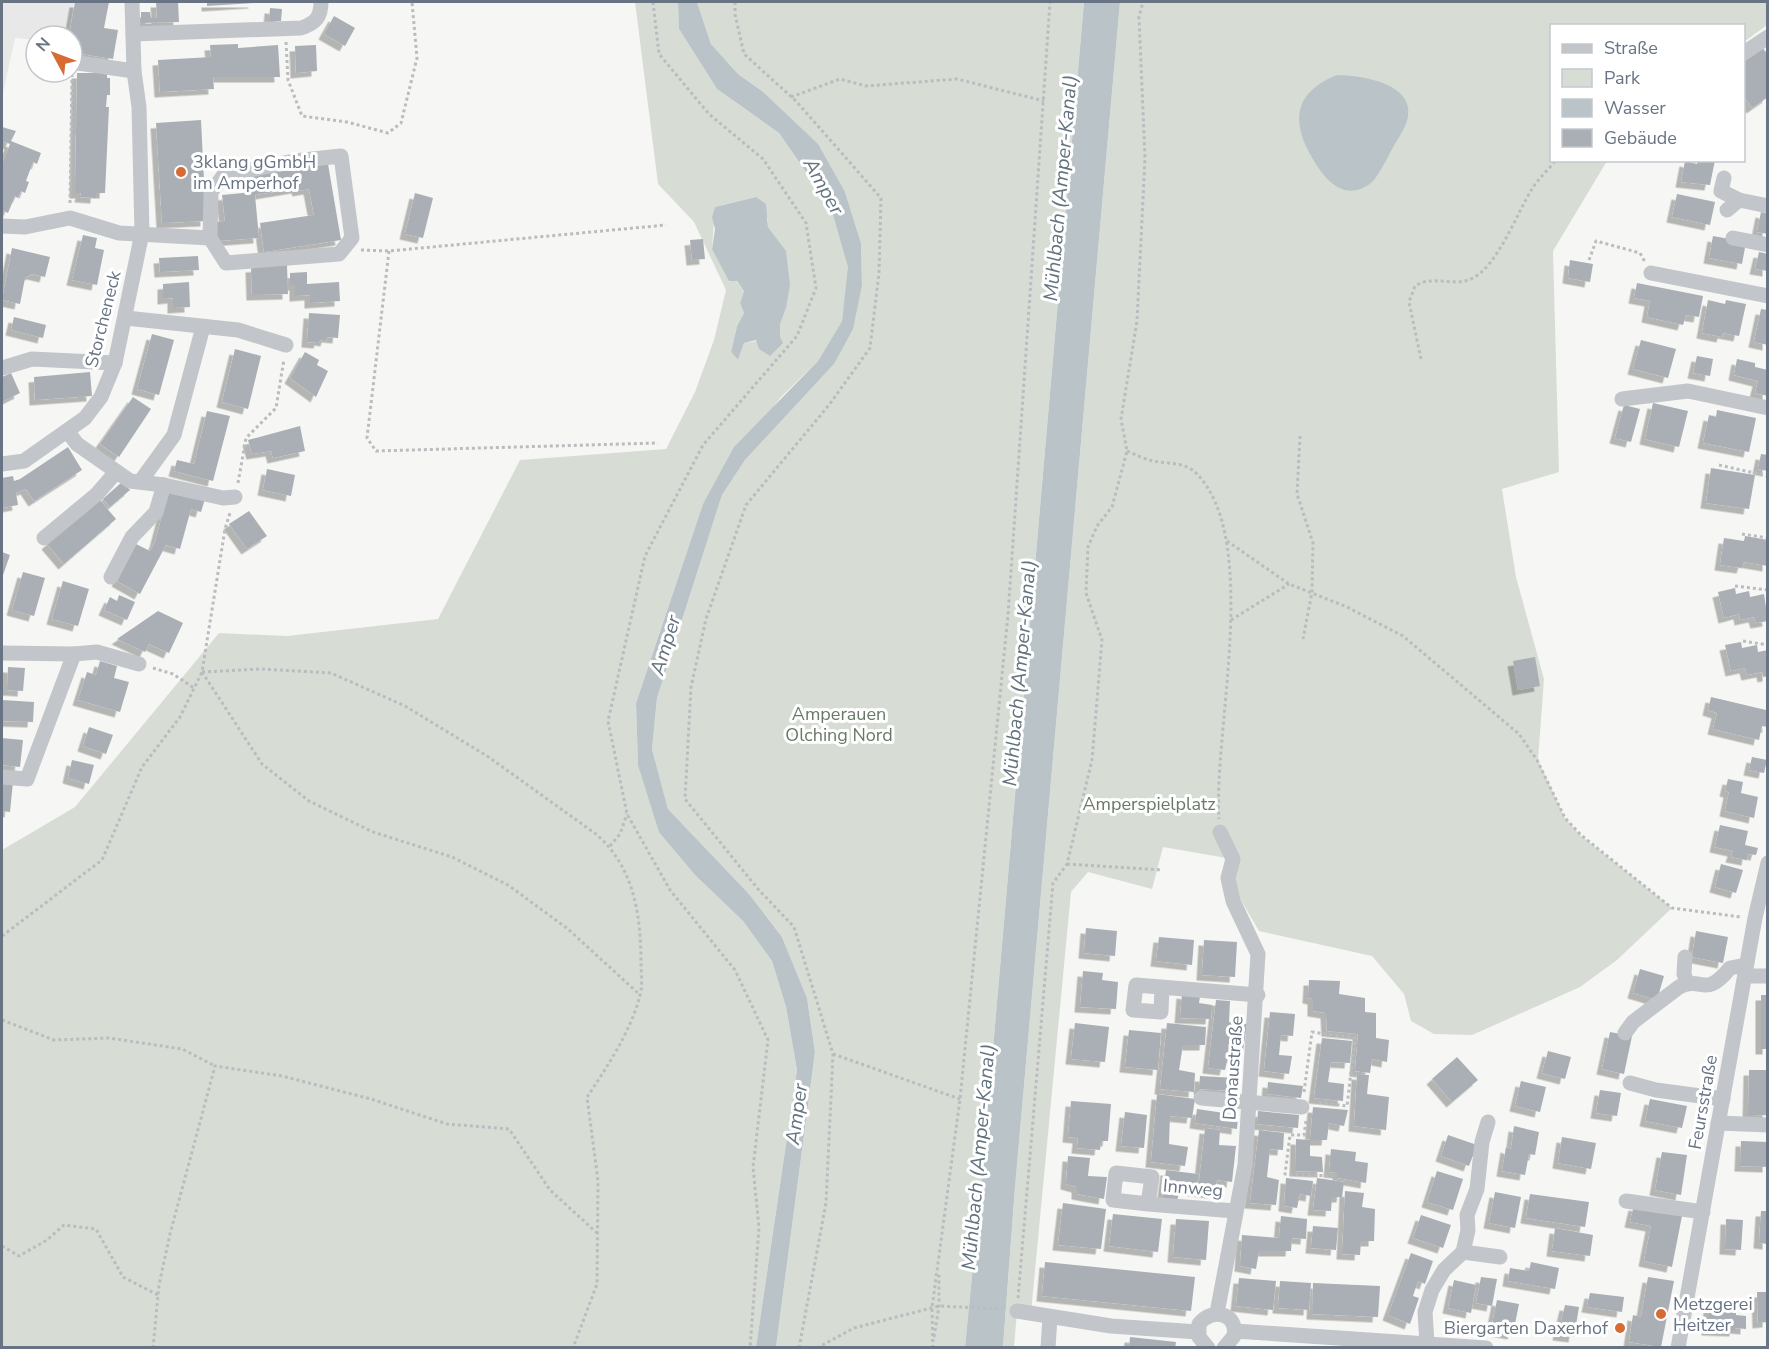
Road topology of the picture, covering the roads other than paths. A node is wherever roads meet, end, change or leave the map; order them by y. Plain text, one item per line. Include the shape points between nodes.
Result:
1 (132, 2) edge
2 (321, 2) edge
3 (133, 34) junction
4 (1767, 37) edge
5 (1745, 53) edge
6 (84, 64) edge
7 (134, 71) junction
8 (1724, 178) dead end
9 (1739, 200) junction
10 (1767, 206) edge
11 (1727, 210) dead end
12 (2, 226) edge
13 (142, 233) junction
14 (210, 238) junction
15 (1733, 238) dead end
16 (1767, 246) edge
17 (1651, 273) road end
18 (1767, 296) edge
19 (126, 318) junction
20 (203, 327) junction
21 (286, 345) road end
22 (115, 363) junction
23 (2, 368) edge
24 (1622, 399) dead end
25 (1767, 408) edge
26 (68, 432) junction
27 (2, 464) edge
28 (116, 472) junction
29 (140, 482) junction
30 (164, 485) junction
31 (229, 497) road end
32 (44, 538) dead end
33 (111, 577) dead end
34 (2, 653) edge
35 (74, 654) junction
36 (139, 664) road end
37 (2, 777) edge
38 (1220, 832) road end
39 (1767, 863) edge
40 (1685, 957) dead end
41 (1745, 970) junction
42 (1767, 976) edge
43 (1687, 983) junction
44 (1162, 987) dead end
45 (1258, 995) junction
46 (1625, 1033) dead end
47 (1630, 1083) dead end
48 (1201, 1098) dead end
49 (1723, 1099) junction
50 (1250, 1102) junction
51 (1303, 1104) road end
52 (1488, 1122) dead end
53 (1718, 1123) junction
54 (1767, 1125) edge
55 (1626, 1201) dead end
56 (1148, 1204) dead end
57 (1235, 1211) junction
58 (1703, 1212) junction
59 (1463, 1252) junction
60 (1500, 1257) dead end
61 (1012, 1310) road end
62 (1217, 1313) junction
63 (1050, 1317) junction
64 (1235, 1331) junction
65 (1198, 1332) junction
66 (1427, 1343) junction
67 (1048, 1347) edge
68 (1208, 1347) edge
69 (1224, 1347) edge
70 (1486, 1347) edge
71 (1678, 1347) edge

1 - 3 street, Storcheneck
2 - 3 street via 321,16 312,25
3 - 7 street, Storcheneck
4 - 5 street
6 - 7 street
7 - 13 street, Storcheneck via 139,107
8 - 9 street via 1721,191
9 - 10 street
9 - 11 street
12 - 13 street via 25,227 70,218 119,233
13 - 14 street
13 - 19 street, Storcheneck
14 - 14 street via 226,263 339,254 352,237 341,156 224,175 211,192
15 - 16 street
17 - 18 street
19 - 20 street
19 - 22 street, Storcheneck
20 - 21 street via 238,330
20 - 29 street via 174,435
22 - 23 street via 32,359
22 - 26 street, Storcheneck via 100,397 85,418
24 - 25 street via 1688,391
26 - 27 street, Storcheneck via 24,461
26 - 28 street via 77,444
28 - 29 street
28 - 32 street via 97,494
29 - 30 street
30 - 31 street
30 - 33 street via 156,513 132,537
34 - 35 street
35 - 36 street via 97,652
35 - 37 street via 27,779
38 - 45 street, Donaustraße via 1233,859 1228,878 1233,901 1258,954
39 - 41 street, Feursstraße
40 - 43 street
41 - 42 street
41 - 43 street via 1730,968 1718,982 1706,987
41 - 49 street, Feursstraße
43 - 46 street via 1633,1022
44 - 45 street
45 - 50 street, Donaustraße
47 - 49 street
48 - 50 street
49 - 53 street, Feursstraße
50 - 51 street
50 - 57 street, Donaustraße via 1245,1165
52 - 59 street via 1477,1190 1467,1215
53 - 54 street
53 - 58 street, Feursstraße
55 - 58 street
56 - 57 street, Innweg
57 - 62 street, Donaustraße
58 - 71 street, Feursstraße
59 - 60 street
59 - 66 street via 1444,1270 1432,1290 1425,1312
61 - 63 street
62 - 64 street via 1231,1320
62 - 65 street via 1204,1318
63 - 65 street
63 - 67 street
64 - 66 street
64 - 69 street via 1232,1342
65 - 68 street
66 - 70 street

